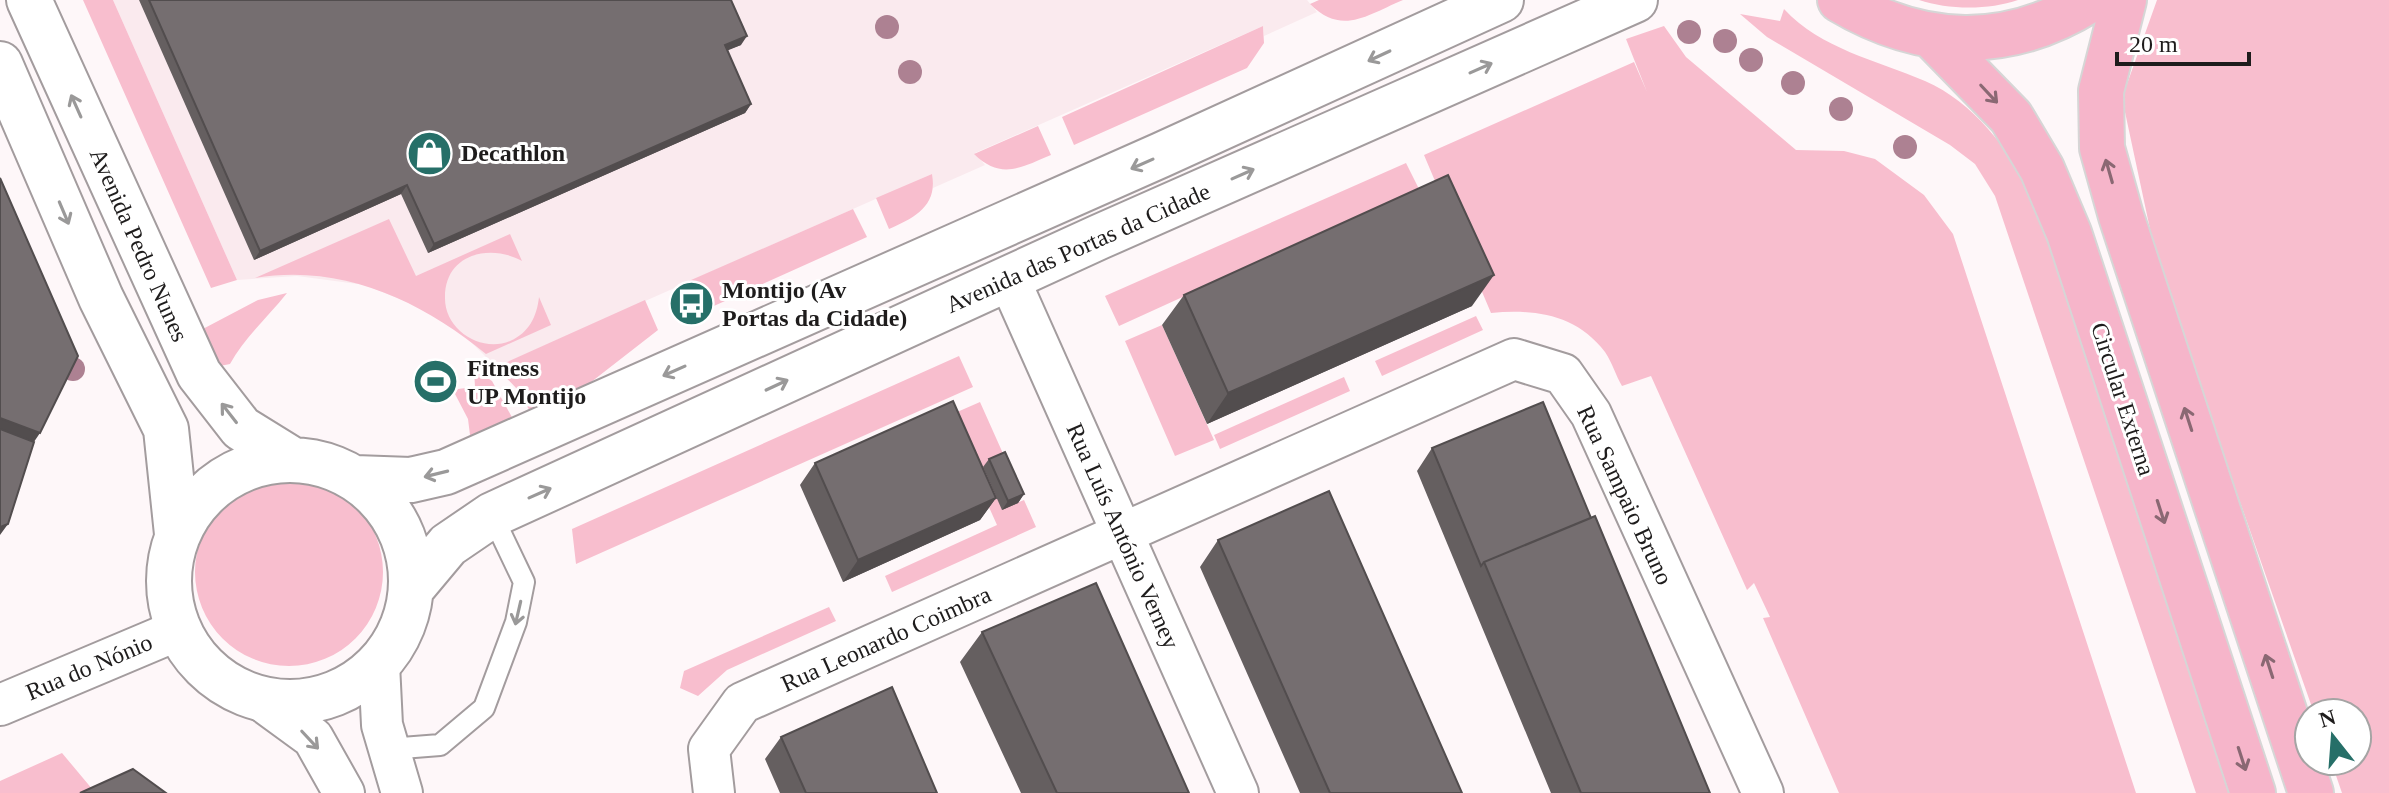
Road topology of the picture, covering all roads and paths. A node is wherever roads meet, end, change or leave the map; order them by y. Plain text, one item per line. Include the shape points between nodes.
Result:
1 (29, 0) edge
2 (1501, 0) edge
3 (1635, 0) edge
4 (1840, 0) edge
5 (2090, 0) edge
6 (2124, 0) edge
7 (1934, 38) junction
8 (0, 64) edge
9 (1009, 279) junction
10 (291, 459) junction
11 (355, 478) junction
12 (492, 515) junction
13 (177, 534) junction
14 (1123, 535) junction
15 (412, 588) junction
16 (178, 630) junction
17 (379, 664) junction
18 (261, 700) junction
19 (0, 705) edge
20 (389, 749) junction
21 (344, 793) edge
22 (402, 793) edge
23 (714, 793) edge
24 (1238, 793) edge
25 (1763, 793) edge
26 (2253, 793) edge
27 (2311, 793) edge

10 -> 1 street, Avenida Pedro Nunes via 241,428 199,374
2 -> 11 street via 446,472 411,480
9 -> 3 street, Avenida das Portas da Cidade
4 - 7 main road via 1874,20
5 - 7 main road via 2043,25 1996,37
27 -> 6 main road via 2102,148 2101,91
7 -> 26 main road, Circular Externa via 2011,117 2042,169 2069,233
8 -> 13 street via 101,298 166,429
12 -> 9 street, Avenida das Portas da Cidade
9 - 14 street, Rua Luís António Verney
10 - 11 street via 325,464
10 - 13 street via 256,465 223,479 196,503
11 - 15 street via 380,498 399,525 410,555
12 - 15 street, Avenida das Portas da Cidade via 448,545
12 -> 20 lane via 524,582 516,622 484,708 440,745
13 - 16 street via 169,565 169,598
14 - 23 street, Rua Leonardo Coimbra via 742,703 709,749
14 - 24 street, Rua Luís António Verney
14 - 25 street, Rua Sampaio Bruno via 1514,359 1563,374 1591,414
15 - 17 street via 402,629
16 - 18 street via 198,661 227,686
16 - 19 street, Rua do Nónio
17 - 18 street via 354,685 325,698
17 - 20 street via 382,725
18 -> 21 street via 313,738
20 - 22 street

